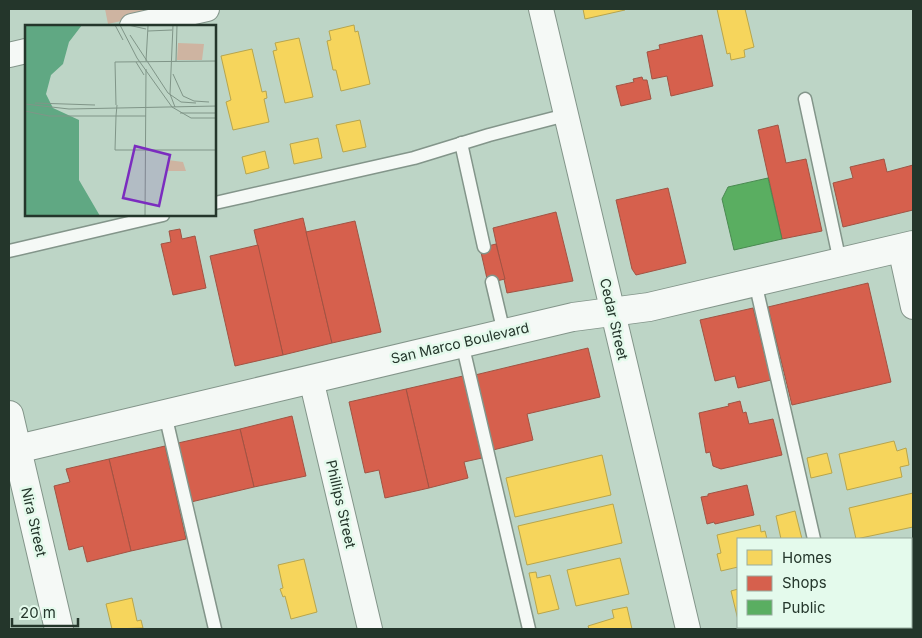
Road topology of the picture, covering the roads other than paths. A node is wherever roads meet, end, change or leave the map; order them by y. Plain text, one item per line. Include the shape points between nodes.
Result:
1 (207, 9) edge
2 (542, 9) edge
3 (136, 25) edge
4 (25, 51) edge
5 (9, 55) edge
6 (805, 99) dead end
7 (566, 115) junction
8 (461, 143) junction
9 (216, 203) edge
10 (159, 216) edge
11 (484, 247) dead end
12 (907, 247) edge
13 (9, 251) edge
14 (840, 262) junction
15 (492, 282) dead end
16 (755, 282) junction
17 (913, 307) edge
18 (612, 311) junction
19 (504, 333) junction
20 (462, 343) junction
21 (311, 379) junction
22 (165, 414) junction
23 (9, 415) edge
24 (13, 450) edge
25 (814, 538) edge
26 (59, 629) edge
27 (215, 629) edge
28 (370, 629) edge
29 (529, 629) edge
30 (688, 629) edge

1 - 3 street
2 - 7 street, Cedar Street
4 - 5 street
6 - 14 lane
7 - 8 lane
7 - 18 street, Cedar Street
8 - 9 lane via 414,158
8 - 11 lane
10 - 13 lane
12 - 14 main road, San Marco Boulevard
12 - 17 street
14 - 16 main road, San Marco Boulevard
15 - 19 lane
16 - 18 main road, San Marco Boulevard via 649,307
16 - 25 lane
18 - 19 main road, San Marco Boulevard
18 - 30 street, Cedar Street
19 - 20 main road, San Marco Boulevard
20 - 21 main road, San Marco Boulevard
20 - 29 lane
21 - 22 main road, San Marco Boulevard
21 - 28 street, Phillips Street
22 - 24 main road, San Marco Boulevard
22 - 27 lane
23 - 24 main road, Nira Street
24 - 26 main road, Nira Street

